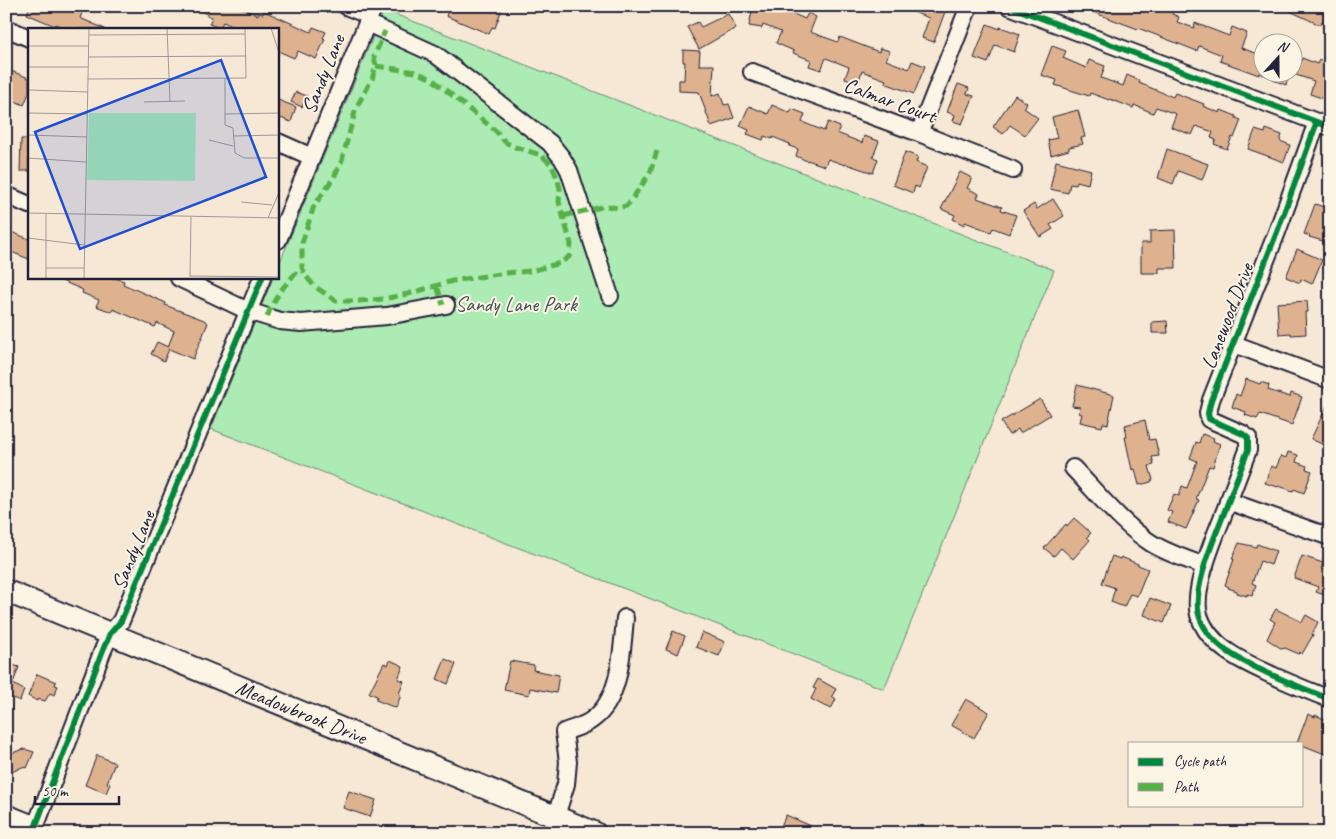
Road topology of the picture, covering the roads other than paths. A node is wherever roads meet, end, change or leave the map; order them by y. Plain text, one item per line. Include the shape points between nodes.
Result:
1 (346, 6) edge
2 (969, 6) edge
3 (1009, 6) edge
4 (370, 15) edge
5 (6, 28) edge
6 (28, 38) edge
7 (752, 72) dead end
8 (1324, 125) edge
9 (919, 133) junction
10 (279, 142) edge
11 (312, 156) junction
12 (1013, 170) dead end
13 (6, 195) edge
14 (28, 204) edge
15 (279, 238) edge
16 (181, 279) edge
17 (262, 279) edge
18 (610, 296) dead end
19 (446, 305) dead end
20 (248, 311) junction
21 (1234, 344) junction
22 (1330, 380) edge
23 (1073, 468) dead end
24 (1228, 501) junction
25 (1330, 537) edge
26 (1205, 566) junction
27 (6, 591) edge
28 (625, 618) dead end
29 (110, 634) junction
30 (1330, 699) edge
31 (6, 813) edge
32 (556, 816) junction
33 (34, 829) edge
34 (595, 833) edge

1 - 4 street
2 - 9 street
3 - 8 street
4 - 11 street, Sandy Lane
4 - 18 street via 435,54 550,143 569,170
5 - 6 street
7 - 9 street, Calmar Court
8 - 21 street, Lanewood Drive via 1277,232
9 - 12 street, Calmar Court
10 - 11 street
11 - 15 street, Sandy Lane
13 - 14 street
16 - 20 street
17 - 20 street, Sandy Lane
19 - 20 street via 387,316 301,323 280,321
20 - 29 street, Sandy Lane via 121,621
21 - 22 street
21 - 24 street, Lanewood Drive via 1208,413 1209,419 1248,438 1248,450
23 - 26 street via 1125,522 1152,544
24 - 25 street
24 - 26 street
26 - 30 street via 1200,585 1199,615 1212,637 1244,662
27 - 29 main road, Meadowbrook Drive
28 - 32 street via 618,673 611,696 594,719 564,732 568,762 566,784
29 - 32 main road, Meadowbrook Drive
29 - 33 street, Sandy Lane
31 - 33 street
32 - 34 main road, Meadowbrook Drive

